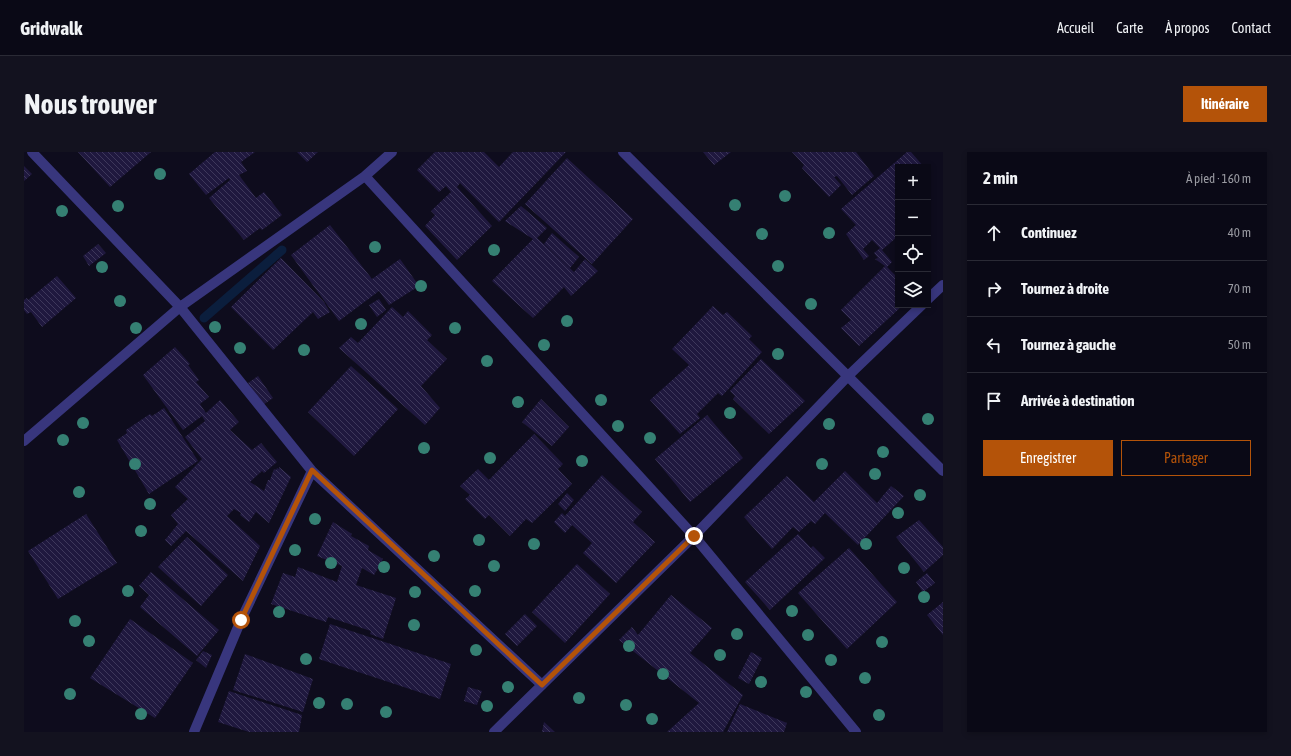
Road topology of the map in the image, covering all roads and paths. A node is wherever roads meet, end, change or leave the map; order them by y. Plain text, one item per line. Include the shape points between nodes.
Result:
1 (32, 152) edge
2 (392, 152) edge
3 (623, 152) edge
4 (365, 176) junction
5 (943, 285) edge
6 (931, 296) edge
7 (180, 307) junction
8 (919, 308) edge
9 (848, 376) junction
10 (24, 441) edge
11 (312, 470) junction
12 (943, 471) edge
13 (694, 536) junction
14 (542, 685) junction
15 (194, 732) edge
16 (494, 732) edge
17 (856, 732) edge

1 - 7 street
2 - 4 street
3 - 9 street
4 - 7 street
4 - 13 street
5 - 6 street
7 - 10 street
7 - 11 street
8 - 9 street
9 - 12 street
9 - 13 street
11 - 14 street
11 - 15 street via 241,620
13 - 14 street
13 - 17 street
14 - 16 street

